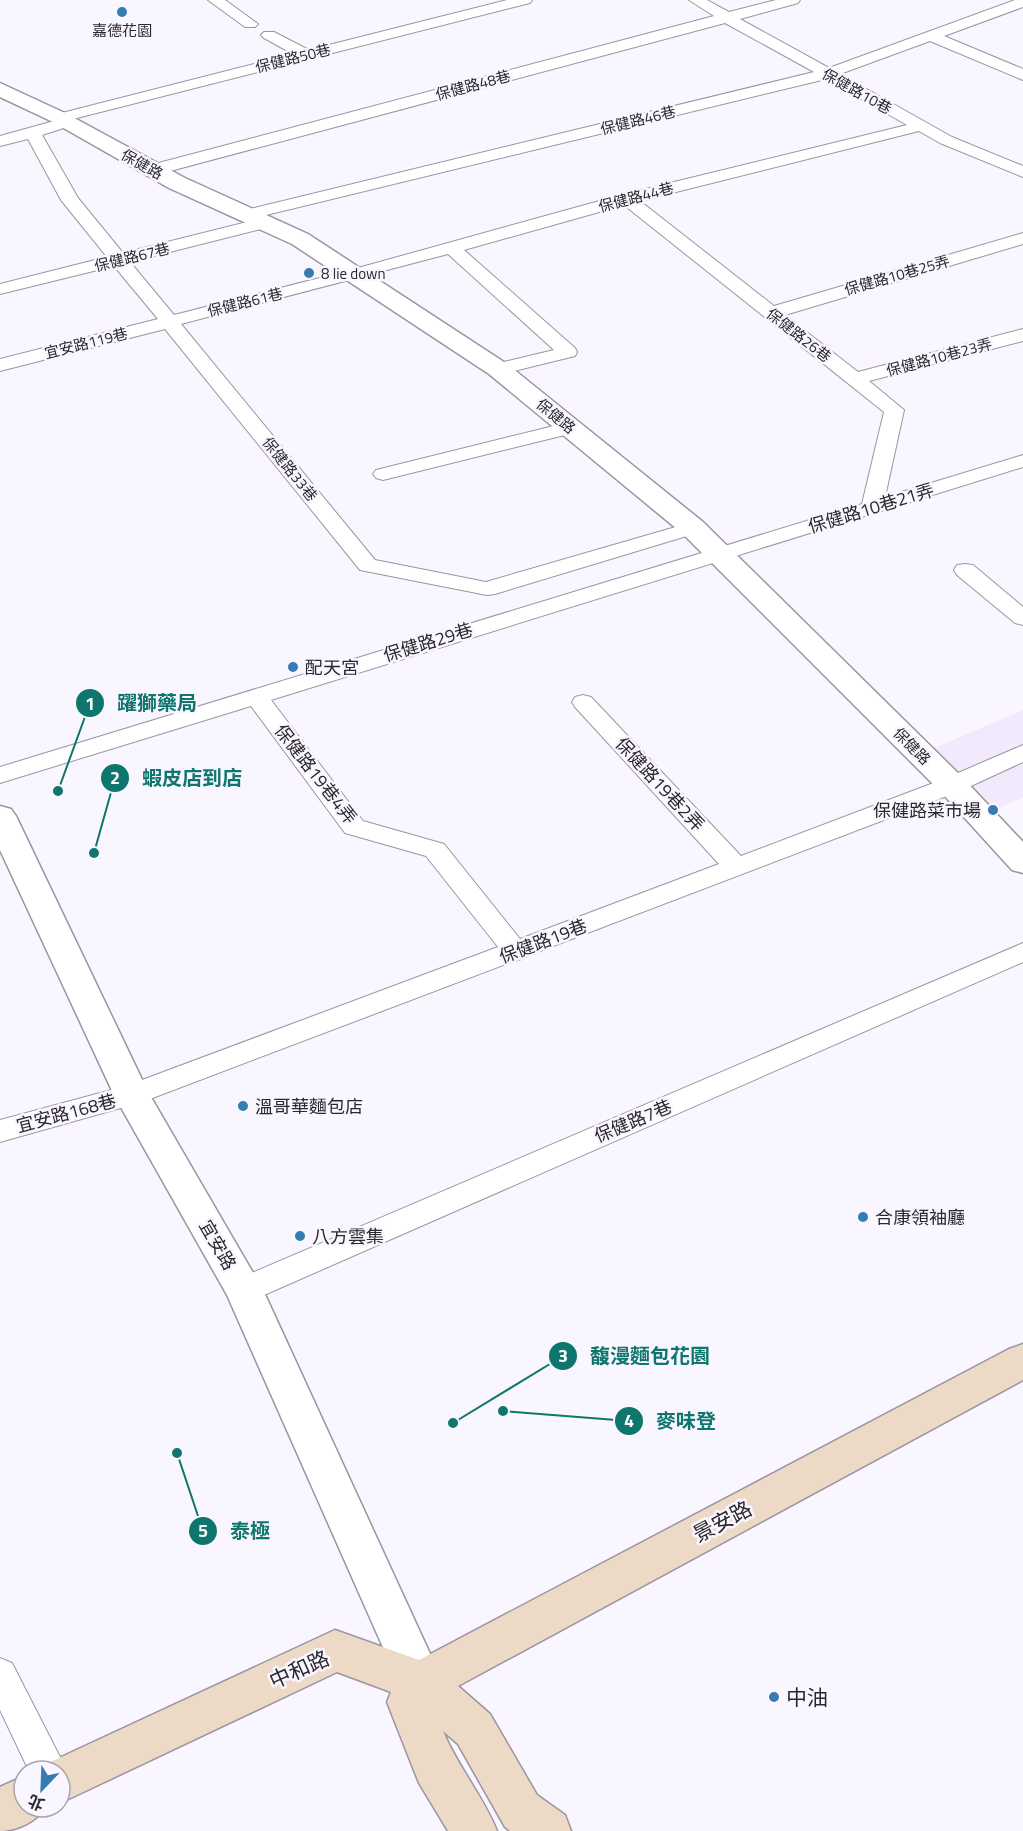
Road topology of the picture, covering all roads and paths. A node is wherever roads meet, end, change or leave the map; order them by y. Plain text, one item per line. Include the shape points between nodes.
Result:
1 (214, 0) edge
2 (525, 0) edge
3 (696, 0) edge
4 (793, 0) edge
5 (1023, 2) edge
6 (981, 4) dead end
7 (999, 11) junction
8 (726, 17) junction
9 (250, 24) dead end
10 (269, 35) dead end
11 (930, 36) junction
12 (306, 55) junction
13 (827, 74) junction
14 (1023, 75) edge
15 (0, 89) edge
16 (64, 120) junction
17 (921, 126) junction
18 (33, 134) junction
19 (0, 141) edge
20 (153, 170) junction
21 (1023, 172) edge
22 (627, 199) junction
23 (255, 219) junction
24 (1023, 238) edge
25 (452, 248) junction
26 (120, 260) junction
27 (353, 275) junction
28 (0, 289) edge
29 (771, 312) junction
30 (171, 321) junction
31 (1023, 335) edge
32 (0, 365) edge
33 (498, 369) junction
34 (854, 379) junction
35 (570, 428) junction
36 (1023, 461) edge
37 (383, 474) dead end
38 (872, 507) junction
39 (693, 528) junction
40 (719, 554) junction
41 (965, 570) dead end
42 (1023, 618) edge
43 (256, 696) junction
44 (583, 702) dead end
45 (1023, 753) edge
46 (0, 775) edge
47 (952, 785) junction
48 (0, 816) edge
49 (1023, 862) edge
50 (738, 867) junction
51 (516, 952) junction
52 (1023, 952) edge
53 (132, 1095) junction
54 (0, 1131) edge
55 (244, 1290) junction
56 (1021, 1365) edge
57 (0, 1674) edge
58 (421, 1682) junction
59 (42, 1759) edge
60 (72, 1775) edge
61 (474, 1831) edge
62 (548, 1831) edge

1 - 9 lane
2 - 12 lane, 保健路50巷
3 - 8 lane, 保健路10巷
4 - 8 lane, 保健路48巷
5 - 7 lane, 保健路46巷
6 - 7 lane
7 - 11 lane, 保健路46巷
8 - 13 lane, 保健路10巷
8 - 20 lane, 保健路48巷
10 - 12 lane
11 - 13 lane, 保健路46巷
11 - 14 lane
12 - 16 lane, 保健路50巷
13 - 17 lane, 保健路10巷
13 - 23 lane, 保健路46巷
15 - 16 street, 保健路
16 - 18 lane
16 - 20 street, 保健路
17 - 21 lane, 保健路10巷
17 - 22 lane, 保健路44巷
18 - 19 lane
18 - 26 lane, 保健路33巷 via 70,200
20 - 23 street, 保健路
22 - 25 lane, 保健路44巷
22 - 29 lane, 保健路26巷
23 - 26 lane, 保健路67巷
23 - 27 street, 保健路 via 300,239
24 - 29 lane, 保健路10巷25弄
25 - 27 lane, 保健路44巷
25 - 33 lane via 568,352
26 - 28 lane, 保健路67巷
26 - 30 lane, 保健路33巷
27 - 30 lane, 保健路61巷
27 - 33 street, 保健路
29 - 34 lane, 保健路26巷
30 - 32 lane, 宜安路119巷
30 - 39 lane, 保健路33巷 via 368,565 486,589
31 - 34 lane, 保健路10巷23弄
33 - 35 street, 保健路
34 - 38 lane, 保健路26巷 via 894,410
35 - 37 lane
35 - 39 street, 保健路
36 - 38 lane, 保健路10巷21弄
38 - 40 lane, 保健路10巷21弄
39 - 40 street, 保健路
40 - 43 lane, 保健路29巷
40 - 47 street, 保健路
41 - 42 lane
43 - 46 lane, 保健路29巷
43 - 51 lane, 保健路19巷4弄 via 354,827 435,850
44 - 50 lane, 保健路19巷2弄
45 - 47 lane
47 - 49 street, 保健路
47 - 50 lane, 保健路19巷
48 - 53 street, 宜安路
50 - 51 lane, 保健路19巷
51 - 53 lane, 保健路19巷
52 - 55 lane, 保健路7巷
53 - 54 lane, 宜安路168巷
53 - 55 street, 宜安路
55 - 58 street, 宜安路
56 - 58 main road, 景安路
57 - 59 lane
58 - 60 main road, 中和路 via 335,1652
58 - 61 main road via 409,1702 435,1767
58 - 62 main road via 474,1729 521,1811

